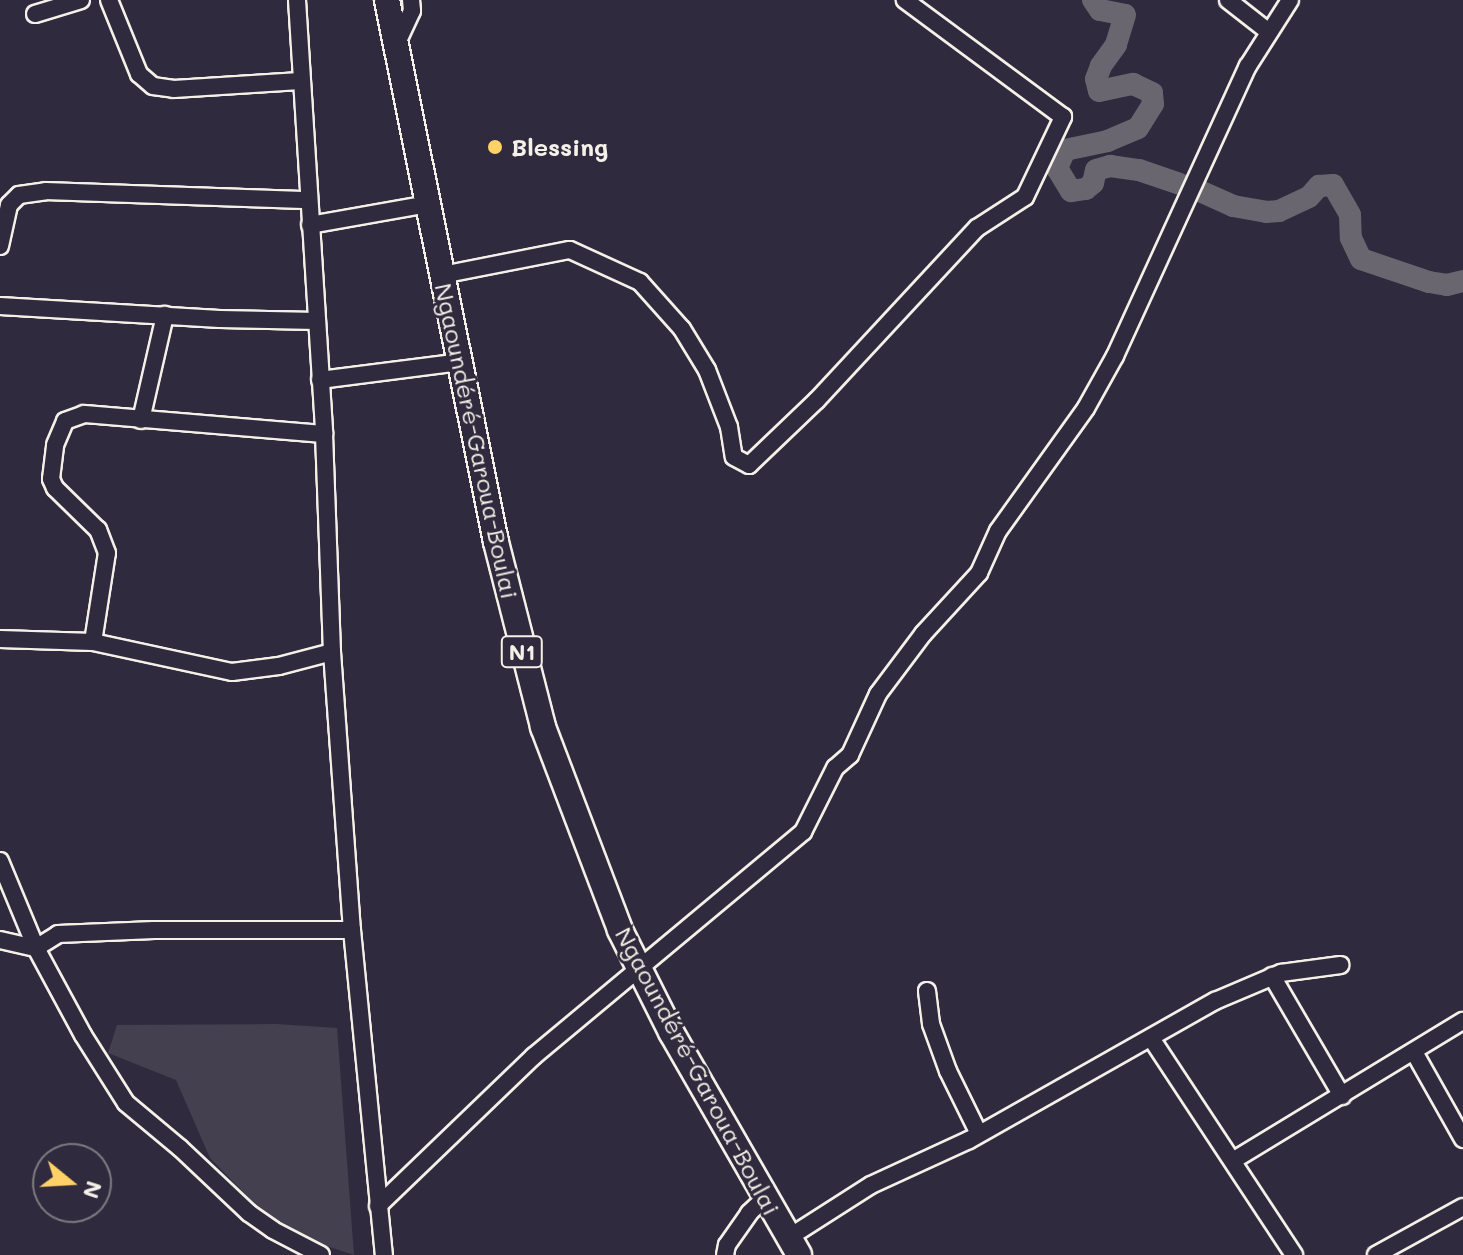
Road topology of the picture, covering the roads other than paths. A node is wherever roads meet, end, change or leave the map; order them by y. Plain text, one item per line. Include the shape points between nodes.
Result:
1 (81, 0) edge
2 (109, 0) edge
3 (297, 0) edge
4 (387, 0) edge
5 (411, 0) edge
6 (905, 0) edge
7 (1228, 0) edge
8 (1290, 0) edge
9 (35, 14) dead end
10 (1269, 32) junction
11 (396, 45) junction
12 (300, 81) junction
13 (309, 200) junction
14 (428, 204) junction
15 (310, 225) junction
16 (0, 246) edge
17 (442, 275) junction
18 (0, 306) edge
19 (165, 315) junction
20 (317, 321) junction
21 (460, 362) junction
22 (320, 380) junction
23 (141, 420) junction
24 (324, 434) junction
25 (0, 639) edge
26 (93, 642) junction
27 (332, 652) junction
28 (0, 861) edge
29 (352, 930) junction
30 (0, 940) edge
31 (36, 948) junction
32 (1340, 965) dead end
33 (640, 970) junction
34 (1272, 976) junction
35 (927, 991) dead end
36 (1463, 1021) edge
37 (1151, 1038) junction
38 (1414, 1052) junction
39 (1342, 1096) junction
40 (979, 1134) junction
41 (1463, 1139) edge
42 (1234, 1160) junction
43 (766, 1197) junction
44 (378, 1206) junction
45 (1463, 1207) edge
46 (793, 1246) edge
47 (1380, 1254) edge
48 (321, 1255) edge
49 (384, 1255) edge
50 (725, 1255) edge
51 (1294, 1255) edge

1 - 9 street
2 - 12 street via 139,74 153,86
3 - 12 street
4 - 11 highway, Ngaoundéré-Garoua-Boulai / N1
5 - 11 street via 409,21
6 - 17 street via 1063,117 1025,197 977,228 749,465 734,457 729,427 707,370 682,329 640,282 570,250
7 - 10 street
8 - 10 street
10 - 33 street via 1248,66 1115,356 1086,408 998,531 979,573 878,694 850,755 835,768 803,832
11 - 14 highway, Ngaoundéré-Garoua-Boulai / N1
12 - 13 street
13 - 15 street
13 - 16 street via 19,195 9,205
14 - 15 street
14 - 17 highway, Ngaoundéré-Garoua-Boulai / N1
15 - 20 street
17 - 21 highway, Ngaoundéré-Garoua-Boulai / N1
18 - 19 street
19 - 20 street
19 - 23 street
20 - 22 street
21 - 22 street
21 - 33 highway, Ngaoundéré-Garoua-Boulai / N1 via 496,542 543,727
22 - 24 street
23 - 24 street
23 - 26 street via 74,416 65,421 55,445 55,488 98,530 107,553
24 - 27 street
25 - 26 street
26 - 27 street via 232,672
27 - 29 street
28 - 31 street
29 - 31 street via 58,934
29 - 44 street
30 - 31 street
31 - 48 street via 126,1103 249,1213
32 - 34 street
33 - 43 highway, Ngaoundéré-Garoua-Boulai / N1
33 - 44 street via 534,1056
34 - 37 street
34 - 39 street
35 - 40 street via 931,1024 948,1071
36 - 38 street
37 - 40 street
37 - 42 street
38 - 39 street
38 - 41 street
39 - 42 street
40 - 46 street via 871,1185
42 - 51 street
43 - 46 highway, Ngaoundéré-Garoua-Boulai / N1
43 - 50 street via 749,1213
44 - 49 street
45 - 47 street

